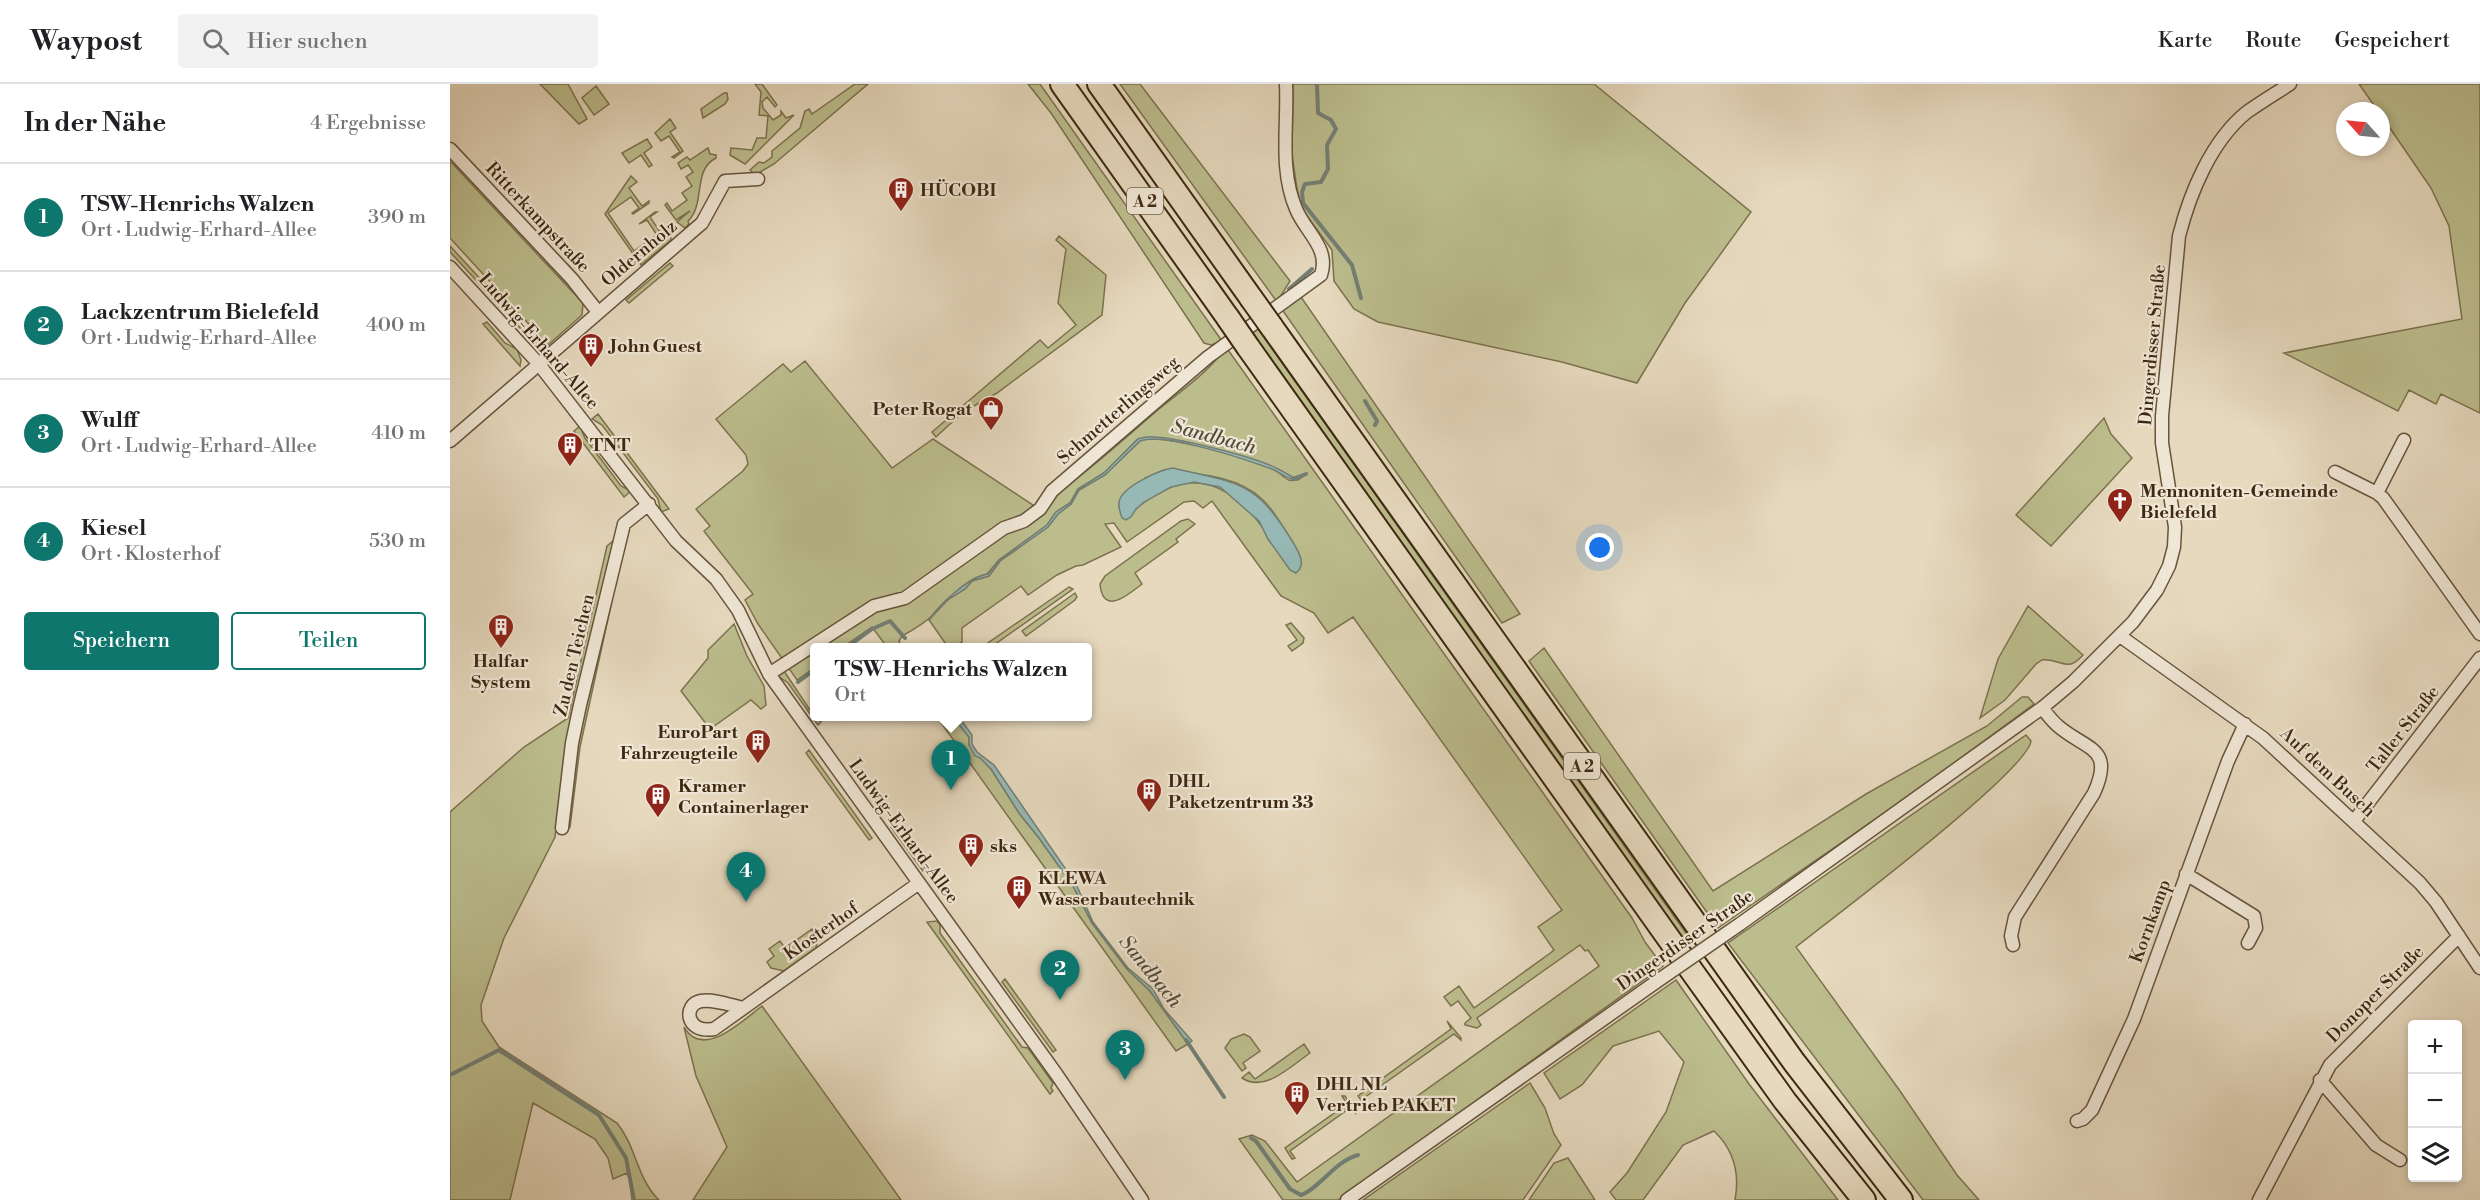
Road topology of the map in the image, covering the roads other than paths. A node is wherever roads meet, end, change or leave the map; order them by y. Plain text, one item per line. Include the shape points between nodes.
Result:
1 (1062, 84) edge
2 (1099, 84) edge
3 (1286, 84) edge
4 (2290, 84) edge
5 (450, 149) edge
6 (759, 179) dead end
7 (450, 267) edge
8 (598, 312) junction
9 (538, 363) junction
10 (2404, 440) dead end
11 (450, 441) edge
12 (2335, 472) dead end
13 (2377, 493) junction
14 (649, 504) junction
15 (2480, 634) edge
16 (2120, 636) junction
17 (817, 643) edge
18 (810, 647) edge
19 (2480, 658) edge
20 (769, 674) junction
21 (2042, 708) junction
22 (2245, 724) junction
23 (2354, 821) junction
24 (562, 828) dead end
25 (2186, 874) junction
26 (919, 883) junction
27 (2459, 936) junction
28 (2248, 943) dead end
29 (2013, 945) dead end
30 (2480, 968) edge
31 (743, 1008) dead end
32 (2320, 1080) junction
33 (2077, 1121) dead end
34 (2400, 1160) dead end
35 (1142, 1200) edge
36 (1347, 1200) edge
37 (1864, 1200) edge
38 (1901, 1200) edge
39 (2259, 1200) edge

1 - 37 highway, A 2, bridge via 1707,993 1785,1101
2 - 38 highway, A 2, bridge via 1787,1052
3 - 17 street, Schmetterlingsweg via 1285,157 1289,184 1295,208 1321,248 1325,263 1321,274 1208,357 1052,490 1040,508 1024,521 1004,528 905,598 874,606
4 - 16 street, Dingerdisser Straße via 2247,113 2223,139 2200,177 2184,219 2179,236 2162,416 2174,547 2157,590
5 - 8 street, Ritterkampstraße
6 - 8 street, Oldernholz via 725,181 702,223
7 - 9 street, Ludwig-Erhard-Allee
8 - 9 street, Oldernholz
9 - 11 street, Oldernholz
9 - 14 street, Ludwig-Erhard-Allee
10 - 13 street
12 - 13 street
13 - 15 street
14 - 20 street, Ludwig-Erhard-Allee via 676,541 717,579 738,610
14 - 24 street, Zu den Teichen via 624,524 580,705
16 - 21 street, Dingerdisser Straße
16 - 22 street, Auf dem Busch
18 - 20 street, Schmetterlingsweg
19 - 23 street, Taller Straße
20 - 26 street, Ludwig-Erhard-Allee
21 - 29 street via 2058,726 2097,752 2101,773 2094,793 2015,916
21 - 36 street, Dingerdisser Straße, bridge
22 - 23 street, Auf dem Busch
22 - 25 street, Kornkamp
23 - 27 street, Auf dem Busch via 2429,892
25 - 28 street via 2254,916 2256,928
25 - 33 street, Kornkamp via 2130,1029 2092,1110
26 - 31 street, Klosterhof
26 - 35 street, Ludwig-Erhard-Allee
27 - 30 street, Auf dem Busch
27 - 32 street, Donoper Straße via 2330,1065
32 - 34 street via 2376,1145
32 - 39 street, Donoper Straße

